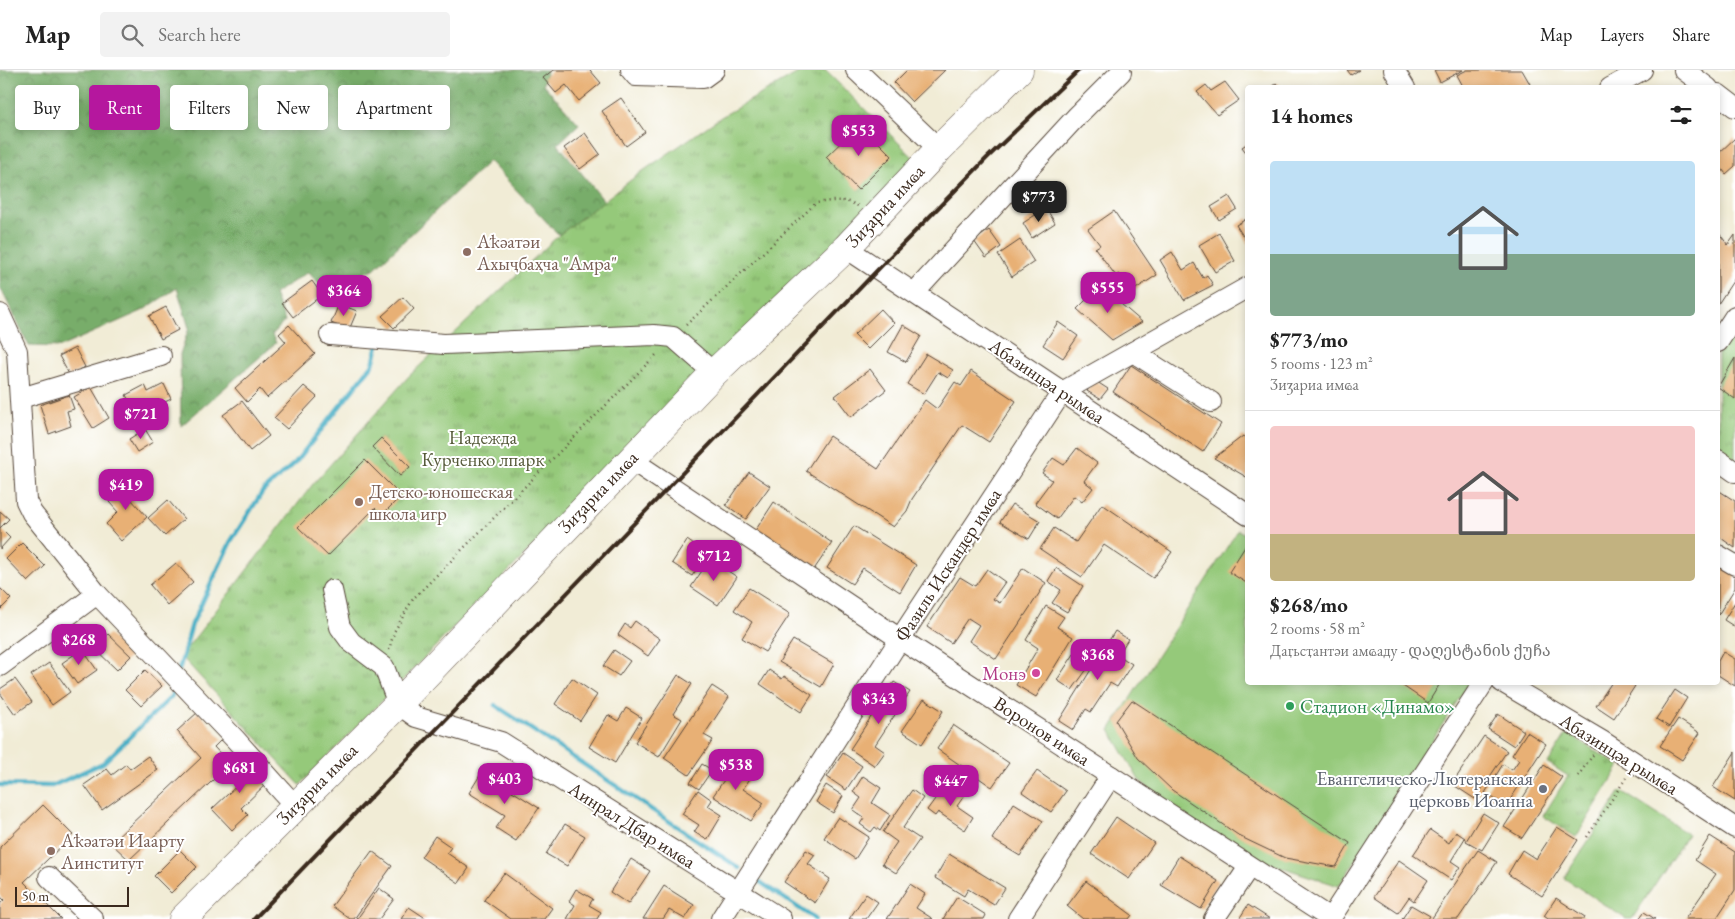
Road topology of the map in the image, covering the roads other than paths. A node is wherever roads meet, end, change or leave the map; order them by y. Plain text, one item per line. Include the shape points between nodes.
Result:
1 (631, 70) edge
2 (714, 70) edge
3 (856, 70) edge
4 (1018, 70) edge
5 (1394, 70) edge
6 (1642, 70) edge
7 (1684, 70) edge
8 (1121, 72) dead end
9 (1404, 85) edge
10 (1615, 85) edge
11 (1704, 85) edge
12 (1720, 96) edge
13 (1735, 107) edge
14 (939, 149) junction
15 (846, 248) junction
16 (1245, 289) edge
17 (915, 292) junction
18 (1735, 316) edge
19 (1, 324) edge
20 (330, 335) dead end
21 (1720, 339) edge
22 (1133, 352) junction
23 (161, 356) dead end
24 (714, 373) junction
25 (1062, 392) junction
26 (21, 398) junction
27 (1211, 402) dead end
28 (630, 459) junction
29 (1720, 461) edge
30 (1735, 472) edge
31 (1245, 513) edge
32 (1720, 556) edge
33 (1735, 565) edge
34 (332, 590) dead end
35 (98, 594) junction
36 (900, 639) junction
37 (0, 666) edge
38 (1482, 685) edge
39 (1507, 685) edge
40 (398, 704) junction
41 (1111, 776) junction
42 (295, 806) junction
43 (1735, 828) edge
44 (1249, 867) junction
45 (50, 877) dead end
46 (739, 892) junction
47 (93, 919) edge
48 (182, 919) edge
49 (721, 919) edge
50 (781, 919) edge
51 (1018, 919) edge
52 (1214, 919) edge
53 (1330, 919) edge

1 - 2 street via 636,76 703,78
3 - 14 street
4 - 14 highway, Ӡиӡариа имҩа
5 - 9 street
6 - 10 street
7 - 11 street
8 - 17 street
12 - 13 street
14 - 15 highway, Ӡиӡариа имҩа
15 - 17 street, Абазинцәа рымҩа
15 - 24 highway, Ӡиӡариа имҩа
16 - 22 street, Фазиль Искандер имҩа
17 - 25 street, Абазинцәа рымҩа
18 - 21 street
19 - 26 street via 17,351
20 - 24 street via 444,344 622,334 673,337
22 - 25 street, Фазиль Искандер имҩа
22 - 27 street
23 - 26 street
24 - 28 highway, Ӡиӡариа имҩа
25 - 31 street, Абазинцәа рымҩа
25 - 36 street, Фазиль Искандер имҩа
26 - 35 street via 26,501
28 - 36 street, Воронов имҩа
28 - 40 highway, Ӡиӡариа имҩа
29 - 30 street
32 - 33 street
34 - 40 street via 340,627 351,642 384,667
35 - 37 street
35 - 42 street
36 - 41 street, Воронов имҩа
36 - 46 street, Фазиль Искандер имҩа
38 - 53 street
39 - 43 street, Абазинцәа рымҩа via 1602,741
40 - 42 highway, Ӡиӡариа имҩа
40 - 46 street, Аинрал Дбар имҩа via 416,717 501,742
41 - 44 street, Воронов имҩа
41 - 51 street
42 - 48 highway, Ӡиӡариа имҩа
44 - 52 street
44 - 53 street, Воронов имҩа
45 - 47 street
46 - 49 street, Фазиль Искандер имҩа
46 - 50 street, Аинрал Дбар имҩа

